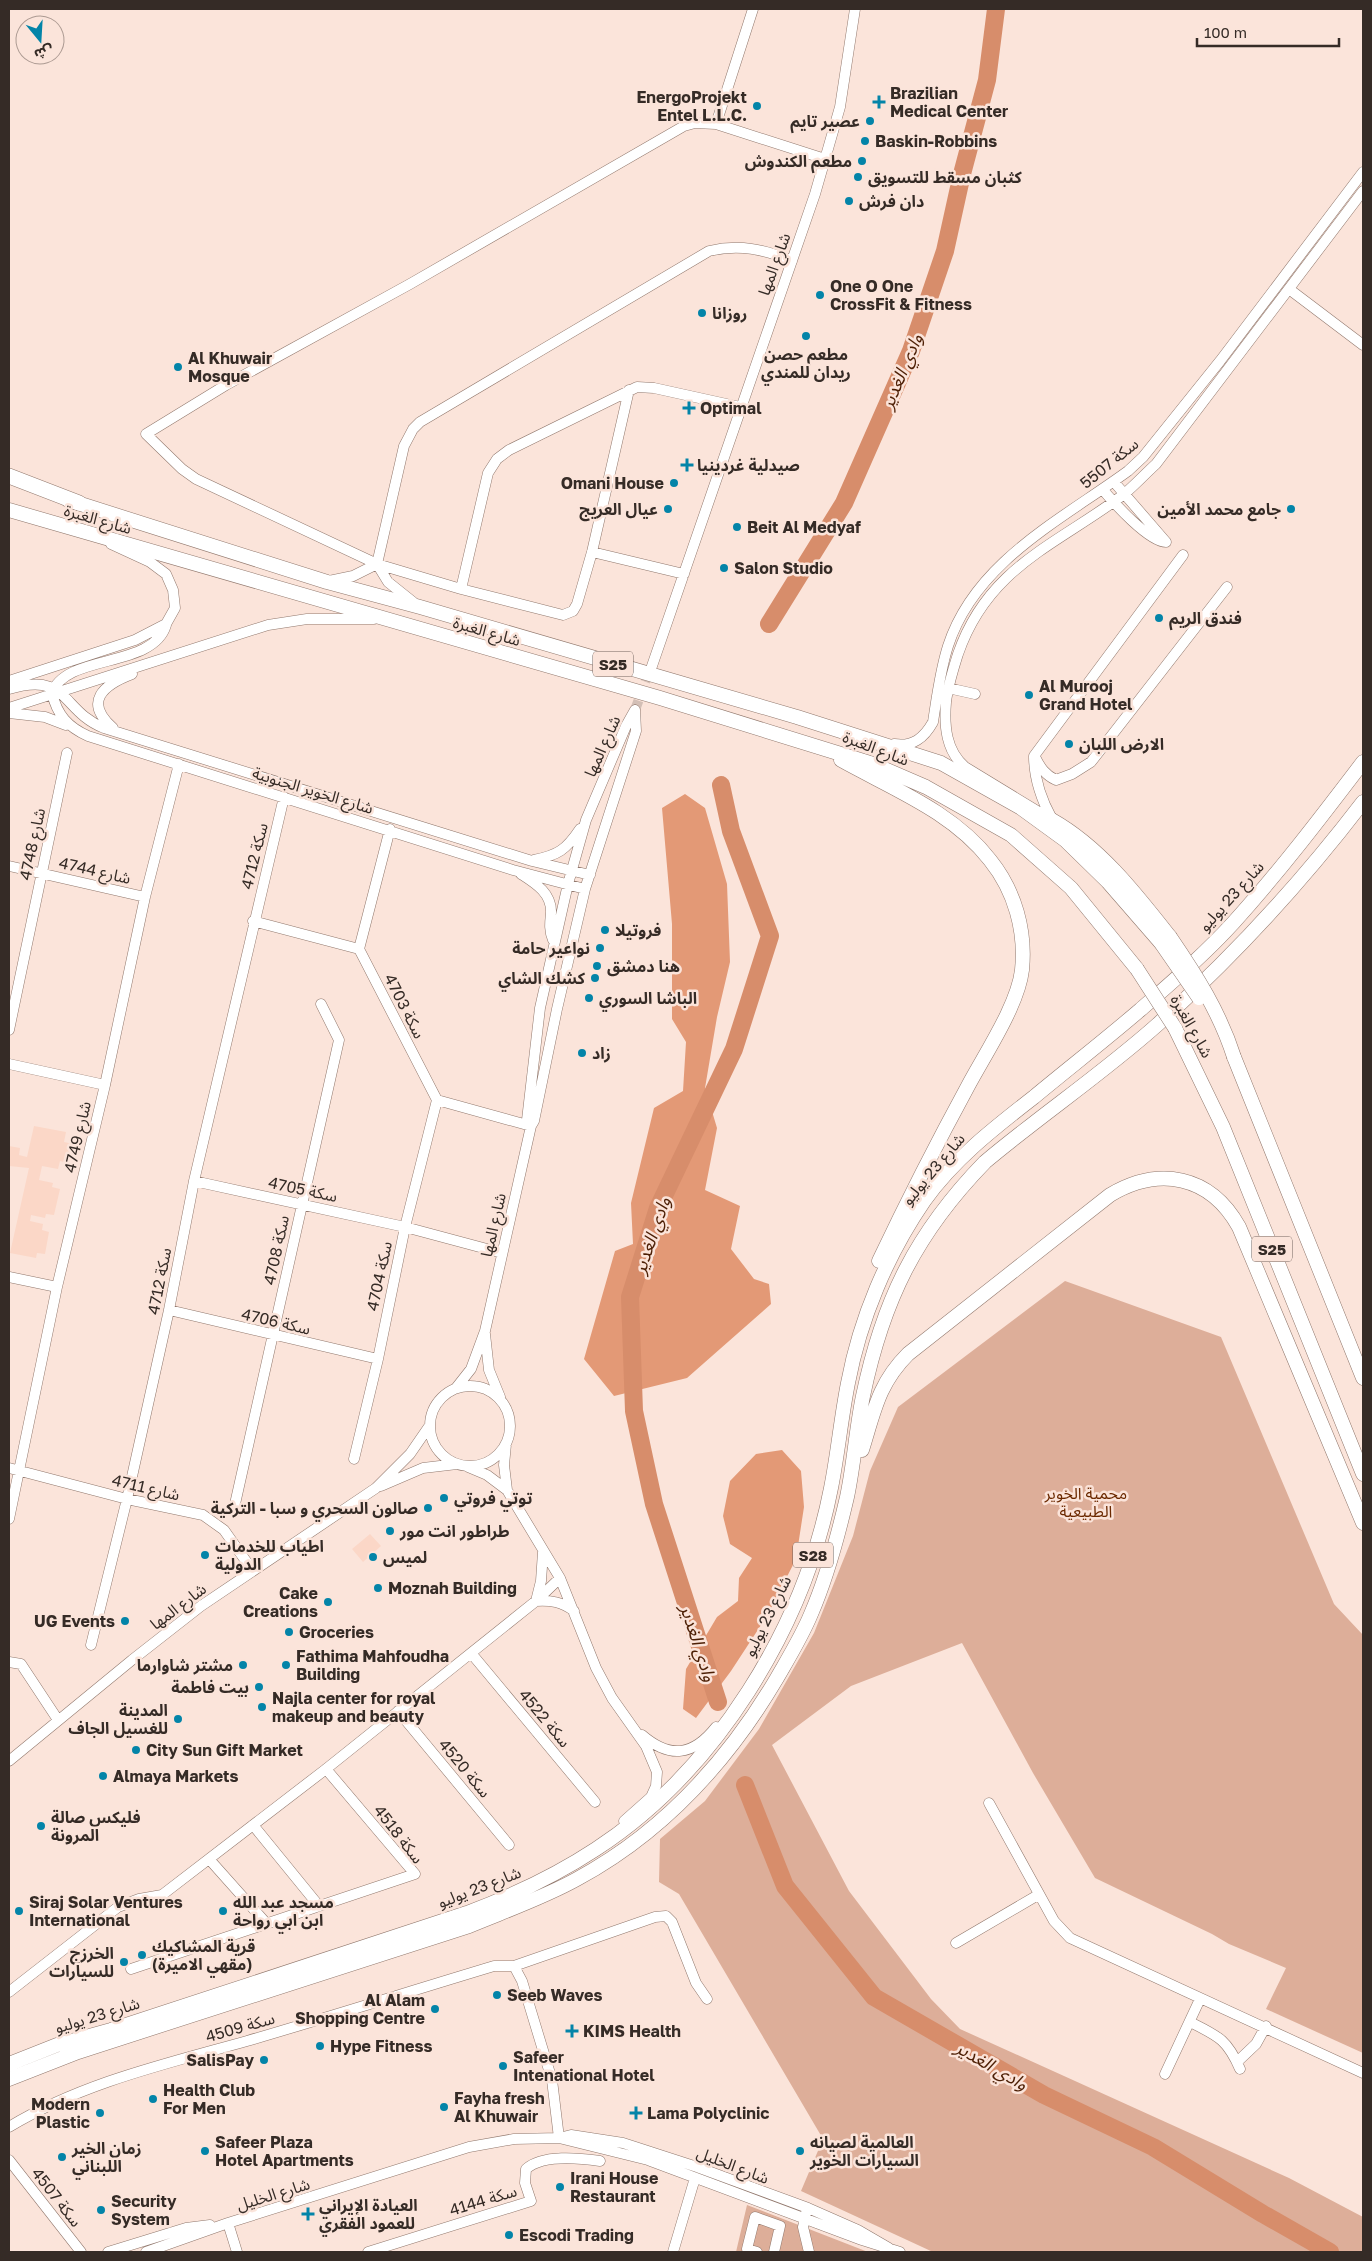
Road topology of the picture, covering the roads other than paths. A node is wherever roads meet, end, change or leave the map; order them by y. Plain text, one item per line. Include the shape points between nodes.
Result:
1 (753, 9) edge
2 (855, 9) edge
3 (716, 124) junction
4 (825, 159) junction
5 (1363, 172) edge
6 (1363, 190) edge
7 (792, 261) junction
8 (1289, 289) junction
9 (1363, 345) edge
10 (629, 390) junction
11 (740, 407) junction
12 (9, 476) edge
13 (1114, 482) junction
14 (9, 484) edge
15 (1103, 490) junction
16 (1123, 494) junction
17 (1113, 501) junction
18 (79, 503) junction
19 (9, 510) edge
20 (90, 535) junction
21 (592, 552) junction
22 (1183, 555) dead end
23 (377, 564) junction
24 (684, 574) junction
25 (326, 582) junction
26 (1227, 587) dead end
27 (461, 589) junction
28 (420, 607) junction
29 (381, 619) junction
30 (166, 624) junction
31 (212, 641) junction
32 (652, 666) tunnel mouth
33 (9, 682) edge
34 (948, 688) junction
35 (9, 690) edge
36 (55, 691) junction
37 (975, 694) dead end
38 (9, 708) edge
39 (9, 713) edge
40 (72, 728) junction
41 (122, 734) junction
42 (877, 742) junction
43 (814, 744) junction
44 (67, 753) dead end
45 (1034, 756) junction
46 (1363, 762) edge
47 (178, 764) junction
48 (284, 797) junction
49 (1363, 802) edge
50 (586, 820) junction
51 (1052, 820) junction
52 (390, 829) junction
53 (532, 861) junction
54 (9, 866) edge
55 (513, 870) junction
56 (572, 870) junction
57 (41, 874) junction
58 (590, 875) junction
59 (568, 884) junction
60 (585, 889) junction
61 (145, 897) junction
62 (253, 921) junction
63 (1166, 940) junction
64 (554, 941) junction
65 (359, 949) junction
66 (321, 1004) dead end
67 (9, 1030) edge
68 (9, 1064) edge
69 (105, 1085) junction
70 (437, 1100) junction
71 (531, 1126) junction
72 (194, 1181) junction
73 (301, 1204) junction
74 (405, 1227) junction
75 (502, 1253) junction
76 (9, 1277) edge
77 (57, 1287) junction
78 (169, 1310) junction
79 (485, 1331) junction
80 (273, 1336) junction
81 (378, 1359) junction
82 (1363, 1378) edge
83 (848, 1381) junction
84 (456, 1388) junction
85 (502, 1400) junction
86 (430, 1425) junction
87 (506, 1444) junction
88 (354, 1459) dead end
89 (462, 1465) junction
90 (9, 1468) edge
91 (20, 1470) junction
92 (1363, 1474) edge
93 (376, 1488) junction
94 (507, 1490) junction
95 (847, 1496) junction
96 (127, 1498) junction
97 (235, 1504) dead end
98 (9, 1519) edge
99 (1363, 1522) edge
100 (543, 1552) junction
101 (253, 1571) junction
102 (560, 1578) junction
103 (536, 1601) junction
104 (574, 1612) junction
105 (90, 1645) dead end
106 (471, 1653) junction
107 (9, 1662) edge
108 (760, 1672) junction
109 (398, 1711) junction
110 (58, 1720) junction
111 (633, 1728) junction
112 (9, 1761) edge
113 (326, 1769) junction
114 (595, 1802) dead end
115 (989, 1803) dead end
116 (253, 1825) junction
117 (509, 1844) dead end
118 (209, 1860) junction
119 (557, 1872) junction
120 (1038, 1895) junction
121 (320, 1906) junction
122 (266, 1922) junction
123 (956, 1943) dead end
124 (514, 1966) junction
125 (131, 1969) dead end
126 (9, 1992) edge
127 (707, 1999) dead end
128 (1200, 1999) junction
129 (1190, 2022) junction
130 (1266, 2026) junction
131 (9, 2064) edge
132 (1363, 2073) edge
133 (1165, 2074) dead end
134 (9, 2079) edge
135 (9, 2127) edge
136 (559, 2138) junction
137 (9, 2160) edge
138 (600, 2161) dead end
139 (695, 2178) junction
140 (808, 2208) junction
141 (804, 2218) junction
142 (228, 2223) junction
143 (889, 2248) junction
144 (81, 2252) edge
145 (108, 2252) edge
146 (146, 2252) edge
147 (237, 2252) edge
148 (368, 2252) edge
149 (673, 2252) edge
150 (757, 2252) edge
151 (774, 2252) edge
152 (809, 2252) edge
153 (900, 2252) edge

1 - 3 street
2 - 4 street, شارع المها via 840,107
3 - 4 street
3 - 23 street via 684,126 410,284 226,385 146,434 196,479
4 - 7 street, شارع المها
5 - 13 street, سكة 5507 via 1156,443
6 - 8 street, سكة 5507
7 - 11 street, شارع المها
7 - 23 street via 752,248 709,251 420,422 404,446
8 - 9 street
8 - 16 street, سكة 5507 via 1170,446
10 - 11 street via 646,387
10 - 21 street
10 - 27 street via 509,450 492,466 485,482
11 - 24 street, شارع المها
12 - 18 highway
13 - 15 street, سكة 5507
13 - 16 street
14 - 18 main road, شارع الغبرة / S25
15 - 17 street
15 - 42 street, سكة 5507 via 1005,560 987,578 958,621 948,644 933,722 925,735 910,745
16 - 17 street, سكة 5507
16 - 17 street via 1166,542 1155,539
17 - 34 street, سكة 5507 via 1038,551 1001,582 973,620
18 - 25 main road, شارع الغبرة / S25
19 - 20 main road, شارع الغبرة / S25
20 - 29 main road, شارع الغبرة / S25
20 - 30 street via 150,562 166,574 175,598 175,608
21 - 24 street
21 - 27 street via 577,604 570,613 558,614
22 - 45 street
23 - 25 street via 353,576
23 - 27 street
23 - 28 street via 395,590
24 - 32 street, شارع المها
25 - 28 main road, شارع الغبرة / S25
26 - 45 street via 1091,762 1056,780 1048,776
28 - 42 main road, شارع الغبرة / S25
29 - 31 street via 286,621
29 - 43 main road, شارع الغبرة / S25
30 - 33 street via 135,640
30 - 36 street via 160,637 149,645 120,658 78,670 64,677
31 - 36 street
31 - 41 street via 196,651 107,686 100,695 99,714
34 - 37 street
34 - 51 street, سكة 5507 via 945,718 948,742 955,759
35 - 36 street via 36,684
36 - 38 street
36 - 40 street, شارع الخوير الجنوبية via 59,714
36 - 41 street, شارع الخوير الجنوبية via 90,721
39 - 40 street via 45,717
40 - 47 street, شارع الخوير الجنوبية
41 - 53 street, شارع الخوير الجنوبية
42 - 63 main road, شارع الغبرة / S25 via 941,763 1021,808 1065,840
43 - 83 main road via 915,797 977,846 990,859 1011,893 1023,951 1022,972 1011,1006 948,1122 878,1263 847,1350
43 - 92 main road, شارع الغبرة / S25, bridge via 926,787 1011,835 1071,888 1137,969 1175,1028 1223,1127
44 - 57 street, 4748 شارع
45 - 51 street via 1039,793
46 - 83 main road, شارع 23 يوليو / S28 via 1232,924 1108,1038 985,1135 950,1170 926,1199 886,1266 864,1323
47 - 48 street, شارع الخوير الجنوبية
47 - 61 street, 4749 شارع
48 - 52 street, شارع الخوير الجنوبية
48 - 62 street, سكة 4712
49 - 95 main road, شارع 23 يوليو / S28 via 1296,886 1157,1025 985,1162 944,1208 922,1238 886,1312 863,1399
50 - 53 street via 568,847 553,856
50 - 56 street, شارع المها
50 - 58 street, شارع المها via 636,710 636,731
51 - 63 main road via 1082,841 1110,867 1144,905
52 - 55 street, شارع الخوير الجنوبية
52 - 65 street
53 - 56 street, شارع الخوير الجنوبية
54 - 57 street, 4744 شارع
55 - 59 street, شارع الخوير الجنوبية
55 - 64 street via 547,895
56 - 58 street, شارع الخوير الجنوبية
56 - 59 street, شارع المها
57 - 61 street, 4744 شارع
57 - 67 street, 4748 شارع
58 - 60 street, شارع المها
59 - 60 street, شارع الخوير الجنوبية
59 - 64 street, شارع المها
60 - 71 street, شارع المها
61 - 69 street, 4749 شارع
62 - 65 street
62 - 72 street, سكة 4712
63 - 82 main road, شارع الغبرة / S25, bridge via 1234,1057
64 - 71 street, شارع المها via 540,1008 527,1120
65 - 70 street, 4703 سكة
66 - 73 street, سكة 4708 via 339,1040
68 - 69 street
69 - 77 street, 4749 شارع
70 - 71 street
70 - 74 street, سكة 4704
71 - 75 street, شارع المها
72 - 73 street, 4705 سكة
72 - 78 street, سكة 4712
73 - 74 street, 4705 سكة
73 - 80 street, سكة 4708
74 - 75 street, 4705 سكة
74 - 81 street, سكة 4704
75 - 79 street, شارع المها
76 - 77 street
77 - 91 street, 4749 شارع
78 - 80 street, 4706 سكة
78 - 96 street, سكة 4712
79 - 84 street, شارع المها via 471,1369
79 - 85 street, شارع المها via 489,1370
80 - 81 street, 4706 سكة
80 - 97 street, سكة 4708
81 - 88 street, سكة 4704
83 - 108 main road, شارع 23 يوليو / S28 via 831,1490 814,1551 799,1597
84 - 85 street via 481,1387
84 - 86 street via 440,1399
85 - 87 street via 510,1422
86 - 89 street via 440,1453
86 - 93 street, شارع المها via 410,1454
87 - 89 street via 490,1461
87 - 94 street
89 - 93 street, شارع المها via 423,1468
89 - 94 street via 487,1476
90 - 91 street, 4711 شارع
91 - 96 street, 4711 شارع
91 - 98 street, 4749 شارع
93 - 101 street, شارع المها
94 - 100 street
95 - 99 main road via 880,1392 896,1366 908,1354 1110,1195 1139,1180 1170,1177 1184,1180 1210,1194 1236,1221
95 - 134 main road, شارع 23 يوليو / S28 via 811,1615 781,1671 753,1718 716,1765 648,1832 577,1880 470,1926 78,2052
96 - 101 street, 4711 شارع via 203,1515 224,1530
96 - 105 street, سكة 4712
100 - 102 street
100 - 103 street via 542,1581
101 - 110 street, شارع المها via 201,1606
102 - 103 street
102 - 104 street
103 - 104 street via 557,1602
103 - 106 street
104 - 111 street via 596,1668
106 - 109 street
106 - 114 street, سكة 4522
107 - 110 street via 21,1664
108 - 111 street via 709,1735 692,1748 666,1751
108 - 119 main road, شارع 23 يوليو / S28 via 724,1727 666,1792 624,1829
109 - 113 street
109 - 117 street, سكة 4520
110 - 112 street, شارع المها
111 - 119 street via 646,1746 657,1772 651,1797 612,1832
113 - 116 street
113 - 121 street, سكة 4518 via 415,1874
115 - 120 street
116 - 118 street
116 - 121 street
118 - 122 street
118 - 126 street via 162,1895 118,1907
119 - 131 main road, شارع 23 يوليو / S28 via 513,1895 467,1913 57,2045
120 - 123 street
120 - 128 street via 1054,1921 1070,1938
121 - 122 street, سكة 4518
122 - 125 street, سكة 4518
124 - 127 street, سكة 4509 via 666,1916 672,1922 696,1983
124 - 135 street, سكة 4509 via 494,1966 101,2082 40,2108
124 - 136 street via 522,1980 552,2080
128 - 129 street
128 - 130 street
129 - 130 street via 1220,2037 1239,2066
129 - 133 street
130 - 132 street
136 - 139 street, شارع الخليل via 639,2158
136 - 140 street, شارع الخليل via 571,2135 596,2137 641,2148
136 - 142 street, شارع الخليل via 514,2139 469,2147
137 - 144 street, سكة 4507
138 - 148 street, سكة 4144 via 572,2157 533,2163 526,2169 525,2182 531,2201
139 - 141 street, شارع الخليل
139 - 149 street
140 - 141 street
140 - 143 street, شارع الخليل
141 - 143 street, شارع الخليل
141 - 152 street via 804,2236
142 - 145 street, شارع الخليل via 186,2228
142 - 146 street, شارع الخليل
142 - 147 street
143 - 153 street, شارع الخليل
150 - 151 street via 747,2249 755,2217 780,2226

